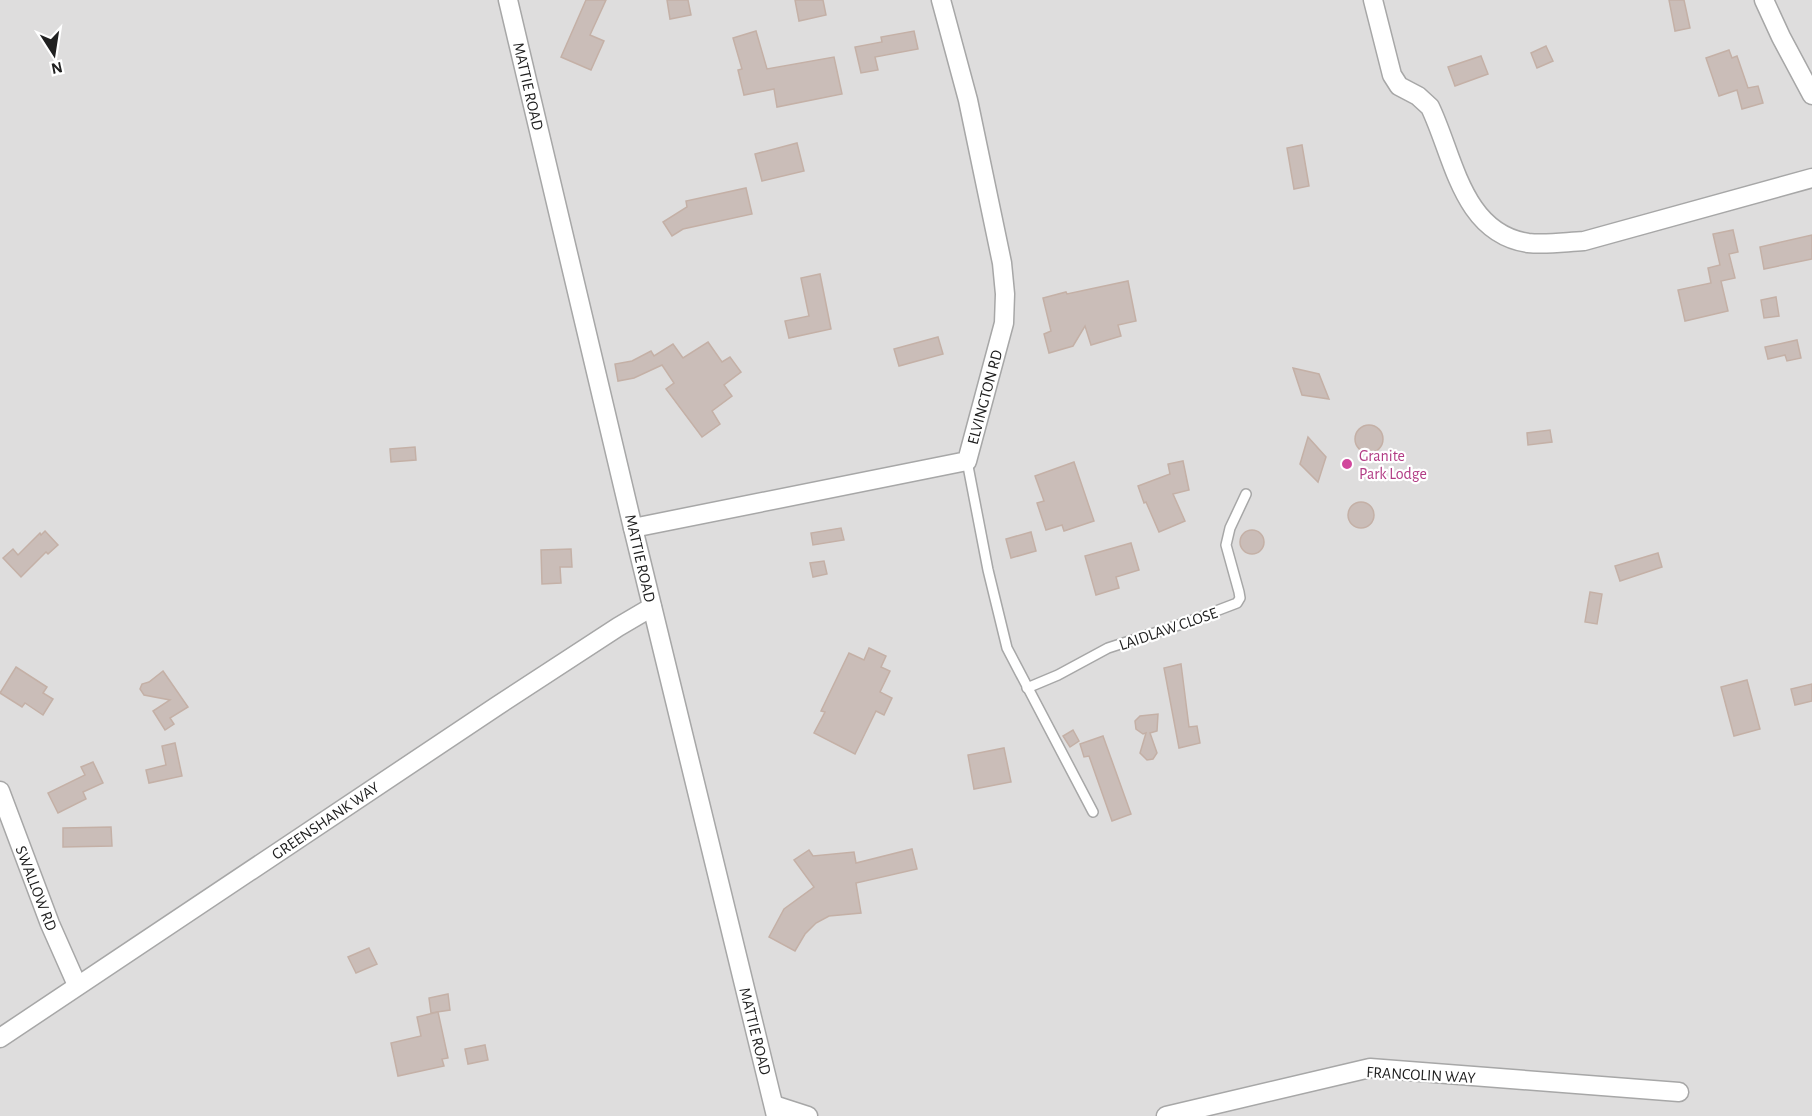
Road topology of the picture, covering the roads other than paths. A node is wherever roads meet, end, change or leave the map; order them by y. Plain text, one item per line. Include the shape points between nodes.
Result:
1 (508, 0) edge
2 (941, 0) edge
3 (1373, 0) edge
4 (1764, 0) edge
5 (1812, 94) edge
6 (1812, 178) edge
7 (967, 461) junction
8 (1246, 494) dead end
9 (633, 528) junction
10 (652, 607) junction
11 (1027, 688) junction
12 (0, 791) edge
13 (1093, 812) dead end
14 (77, 985) junction
15 (0, 1038) edge
16 (1679, 1092) dead end
17 (775, 1110) edge
18 (808, 1116) edge
19 (1167, 1116) edge

1 - 9 street, MATTIE ROAD
2 - 7 street, ELVINGTON RD via 968,100 1005,294 1004,323
3 - 6 street via 1392,75 1399,86 1430,107 1467,201 1480,218 1503,236 1528,243 1584,241
4 - 5 street
7 - 9 street, ELVINGTON RD
7 - 11 lane via 998,617 1007,648
8 - 11 lane, LAIDLAW CLOSE via 1226,545 1239,592 1237,603 1108,648
9 - 10 street, MATTIE ROAD
10 - 14 street, GREENSHANK WAY
10 - 17 street, MATTIE ROAD
11 - 13 lane
12 - 14 street, SWALLOW RD
14 - 15 street, GREENSHANK WAY
16 - 19 street, FRANCOLIN WAY via 1370,1068
17 - 18 street

